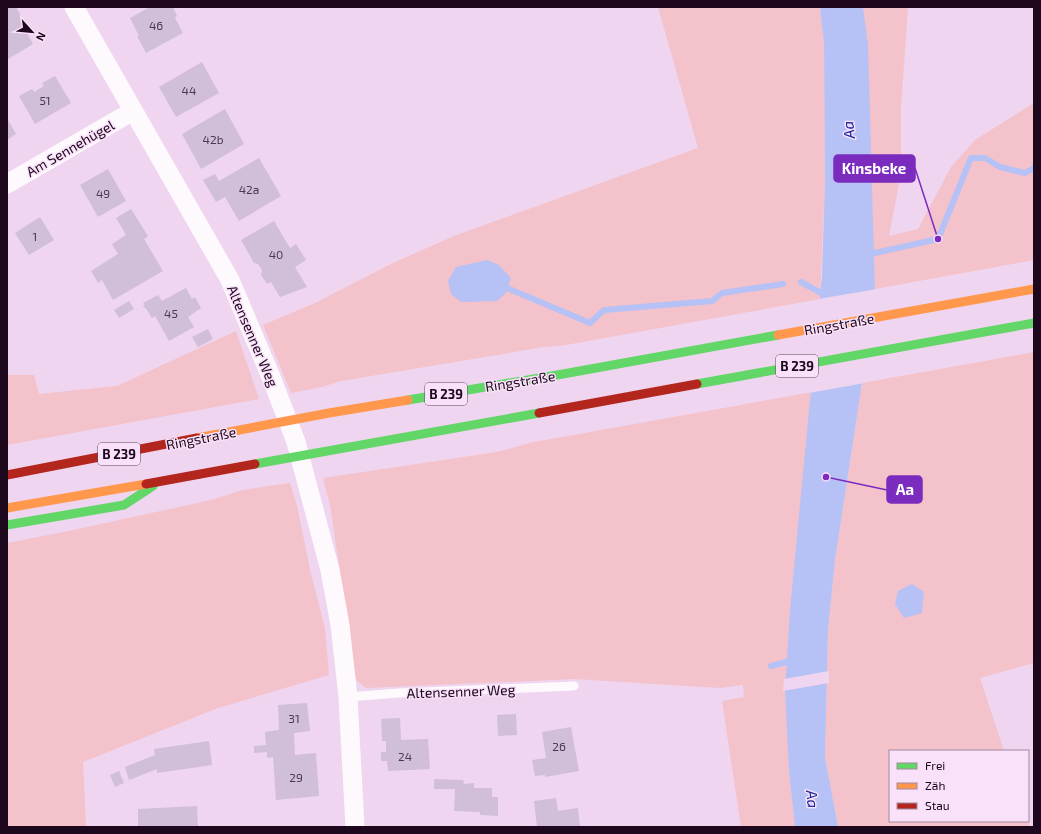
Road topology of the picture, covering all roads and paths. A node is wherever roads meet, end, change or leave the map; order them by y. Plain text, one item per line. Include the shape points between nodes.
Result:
1 (74, 7) edge
2 (133, 111) junction
3 (7, 184) edge
4 (1034, 289) edge
5 (1034, 323) edge
6 (7, 475) edge
7 (162, 480) junction
8 (7, 508) edge
9 (7, 525) edge
10 (574, 686) dead end
11 (348, 697) junction
12 (355, 827) edge

1 - 2 street, Altensenner Weg
2 - 3 street, Am Sennehügel
2 - 11 street, Altensenner Weg via 230,280 296,442 330,570 340,625
4 - 6 highway, Ringstraße / B 239 via 563,374 329,413
5 - 7 highway, B 239
7 - 8 highway, B 239
7 - 9 highway via 124,504
10 - 11 lane, Altensenner Weg
11 - 12 street, Altensenner Weg

